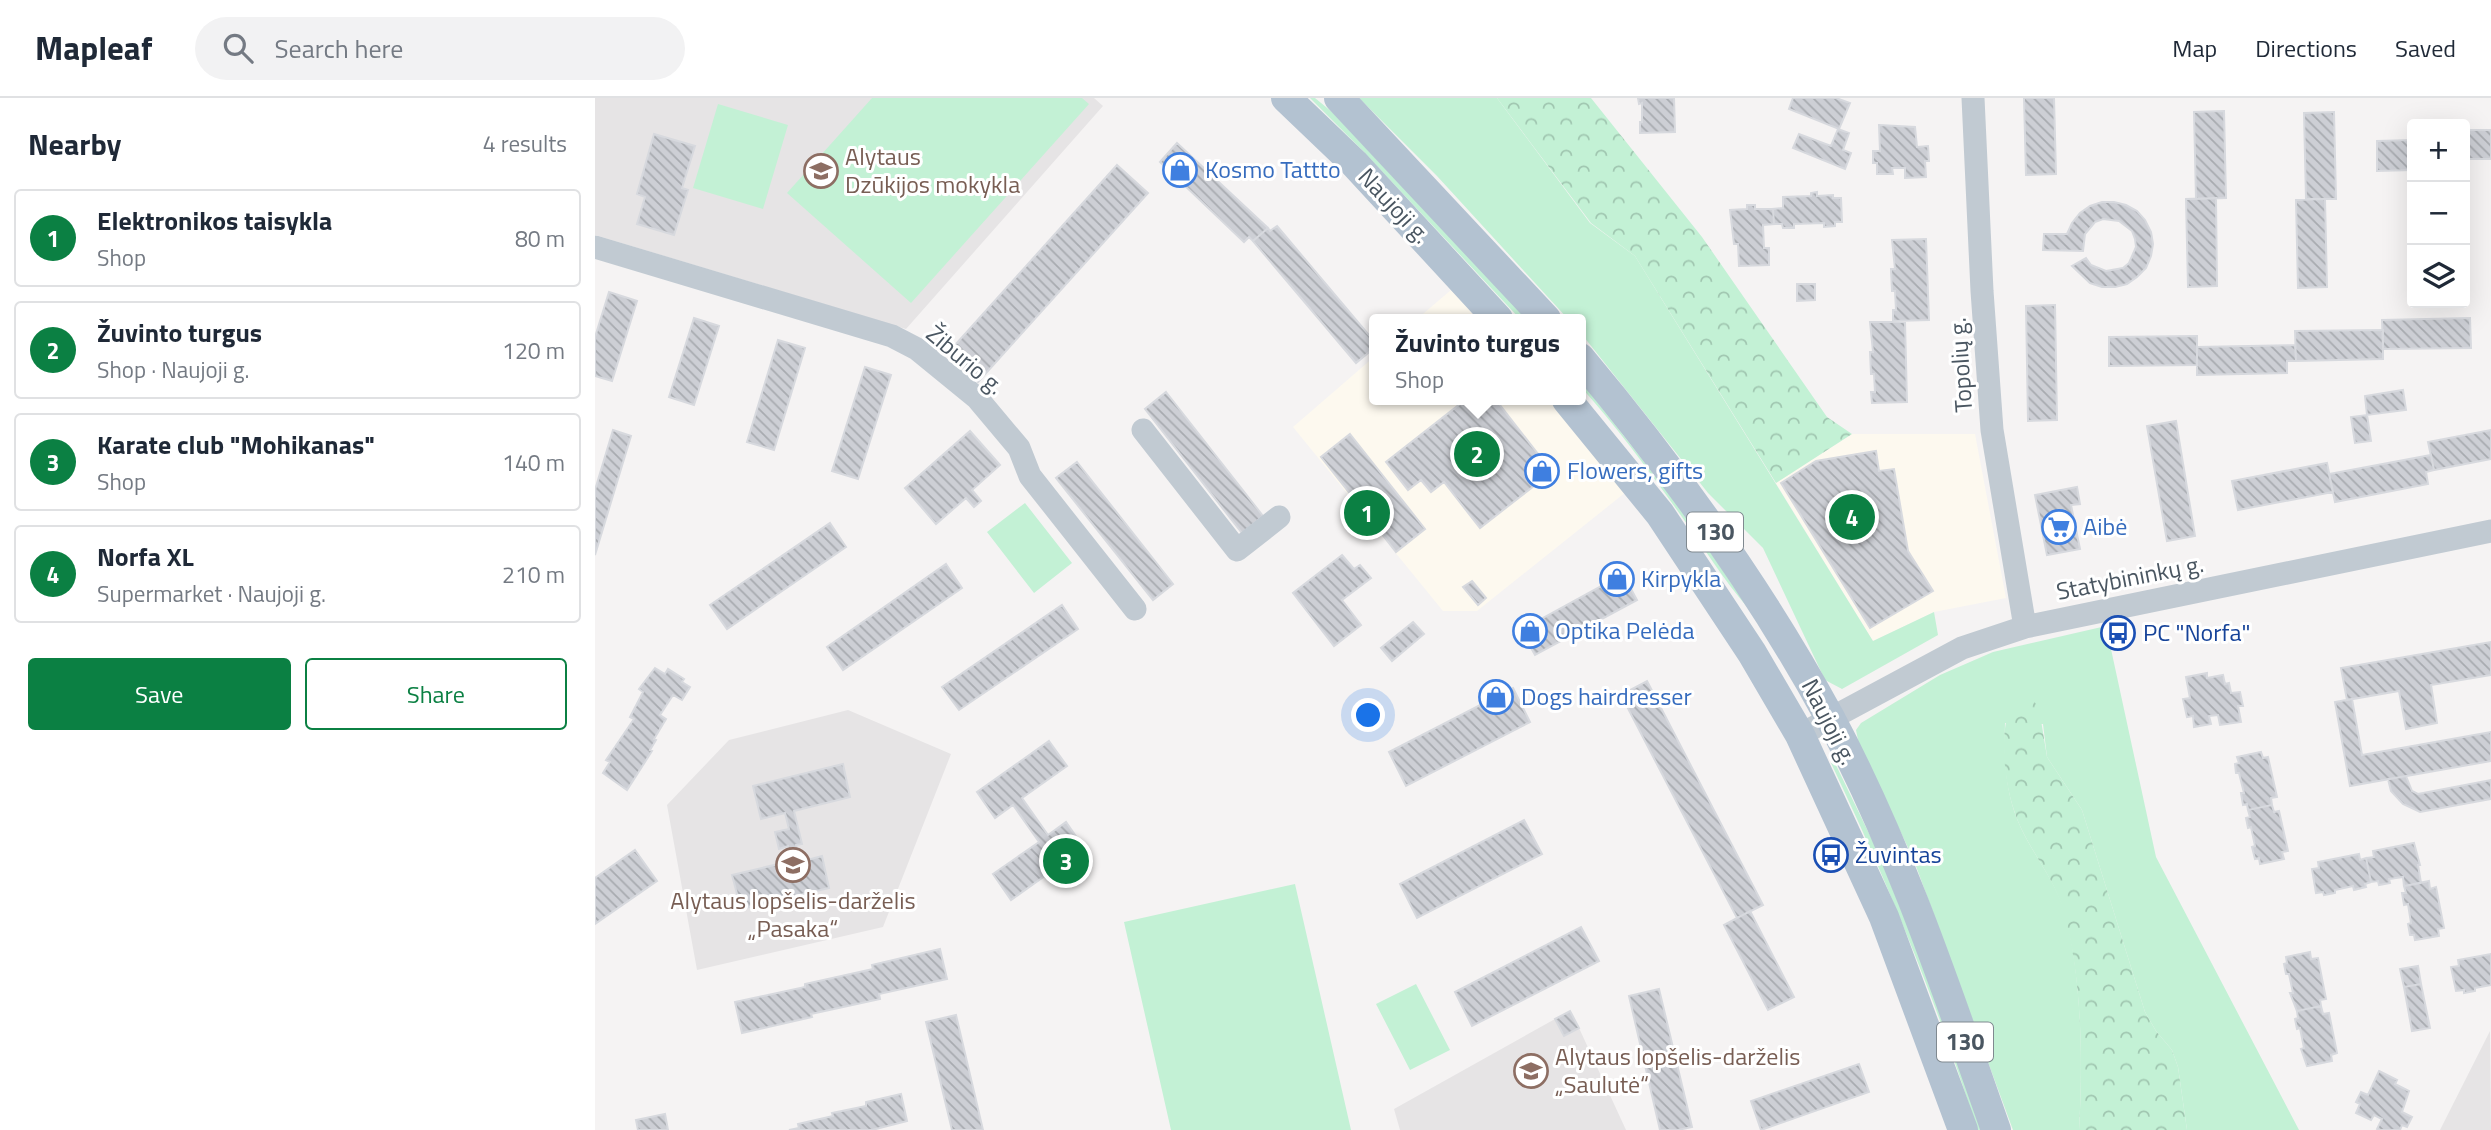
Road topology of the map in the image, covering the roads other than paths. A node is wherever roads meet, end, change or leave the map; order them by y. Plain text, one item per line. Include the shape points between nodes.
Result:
1 (1286, 98) edge
2 (1339, 98) edge
3 (1973, 98) edge
4 (595, 247) edge
5 (1493, 314) edge
6 (1541, 314) edge
7 (1586, 365) edge
8 (1571, 405) edge
9 (1143, 430) dead end
10 (1279, 517) dead end
11 (2491, 531) edge
12 (1135, 609) dead end
13 (2025, 626) junction
14 (1830, 719) junction
15 (1800, 735) junction
16 (1963, 1130) edge
17 (1996, 1130) edge

1 - 5 main road, Naujoji g. via 1354,163
2 - 6 main road, Naujoji g.
3 - 13 street, Topolių g. via 1992,430
4 - 12 street, Žiburio g. via 892,337 917,349 986,408 1019,448 1030,476
7 - 14 main road, Naujoji g. / 130 via 1689,493 1780,631
8 - 15 main road, Naujoji g. / 130 via 1660,514
9 - 10 street via 1237,550
11 - 13 street, Statybininkų g.
13 - 14 street, Statybininkų g. via 1962,648
14 - 15 street, Statybininkų g.
14 - 17 main road, Naujoji g. / 130 via 1891,848
15 - 16 main road, Naujoji g. / 130 via 1884,917

